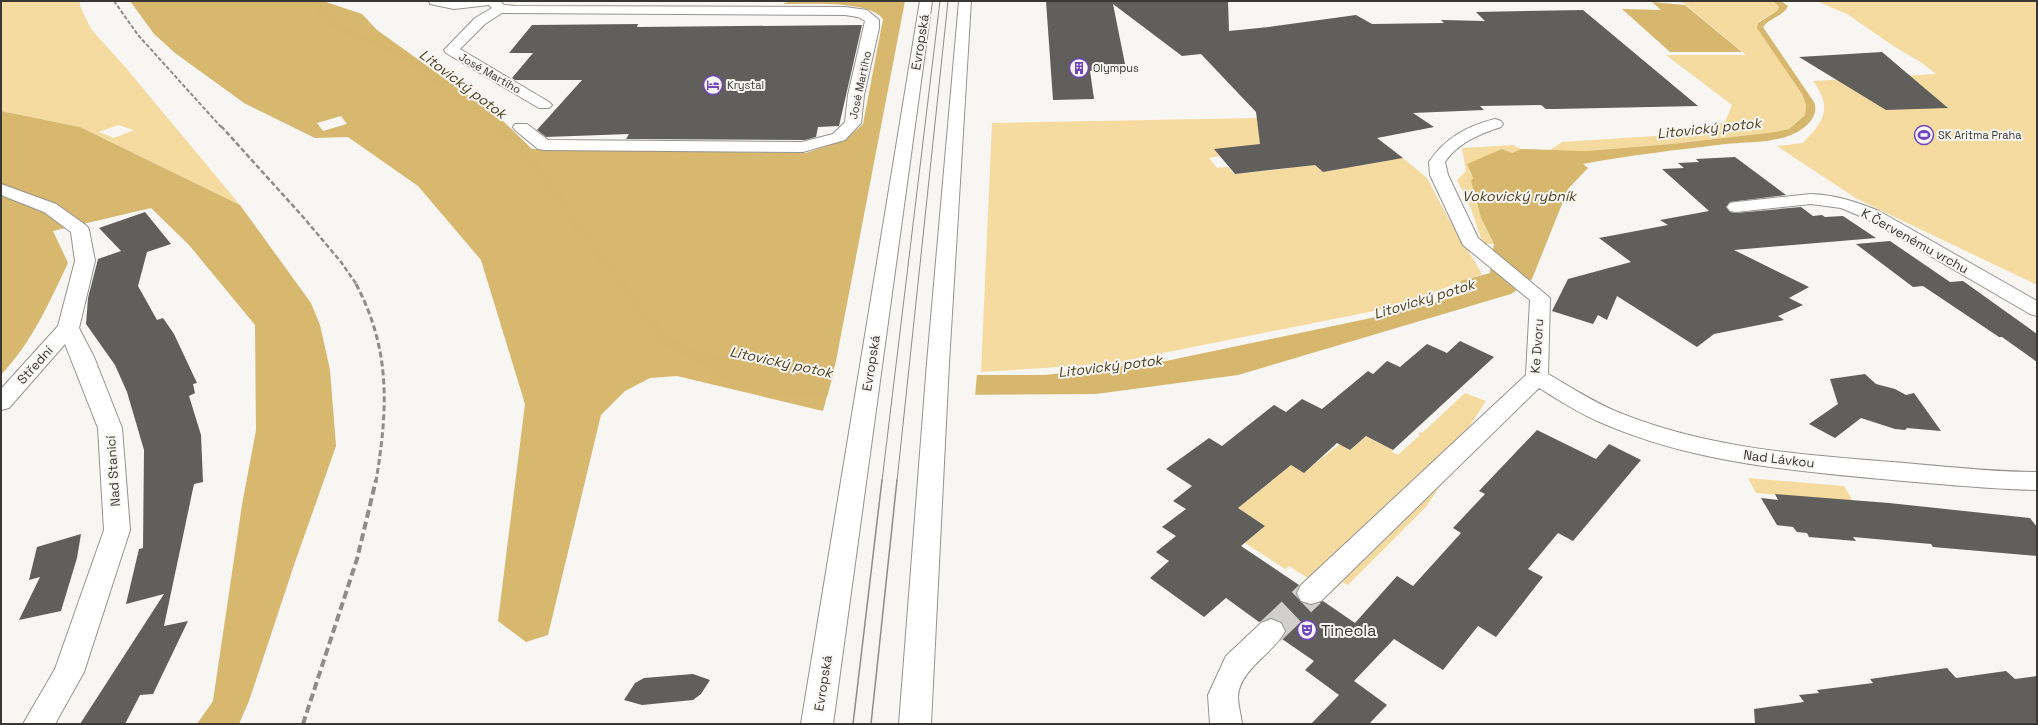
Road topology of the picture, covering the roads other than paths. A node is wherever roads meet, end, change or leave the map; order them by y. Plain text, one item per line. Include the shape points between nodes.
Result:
1 (435, 1) edge
2 (926, 1) edge
3 (965, 1) edge
4 (494, 4) edge
5 (685, 6) edge
6 (544, 105) dead end
7 (1495, 124) dead end
8 (520, 127) dead end
9 (1, 189) edge
10 (1736, 207) dead end
11 (2037, 310) edge
12 (68, 328) junction
13 (1537, 376) junction
14 (1, 403) edge
15 (2037, 481) edge
16 (1311, 593) tunnel mouth
17 (1271, 631) tunnel mouth
18 (40, 724) edge
19 (817, 724) edge
20 (914, 724) edge
21 (1226, 724) edge

1 - 4 street, José Martího via 442,4
2 - 19 street, Evropská
3 - 20 street
4 - 5 street, José Martího
4 - 6 street, José Martího via 451,50
5 - 8 street, José Martího via 845,11 867,16 872,20 872,28 856,95 853,123 839,137 803,147 544,145
7 - 13 street, Ke Dvoru via 1470,132 1442,154 1437,162 1439,175 1470,240 1540,298
9 - 12 street via 50,208 80,230 85,261
10 - 11 street, K Červenému vrchu via 1811,199 1846,204 1873,215
12 - 14 street, Střední
12 - 18 street, Nad Stanicí via 83,357 110,428 117,530 69,672
13 - 15 street, Nad Lávkou via 1609,418 1652,434 1699,447 1756,458 1853,468
13 - 16 street, Ke Dvoru
17 - 21 street via 1236,665 1223,695

